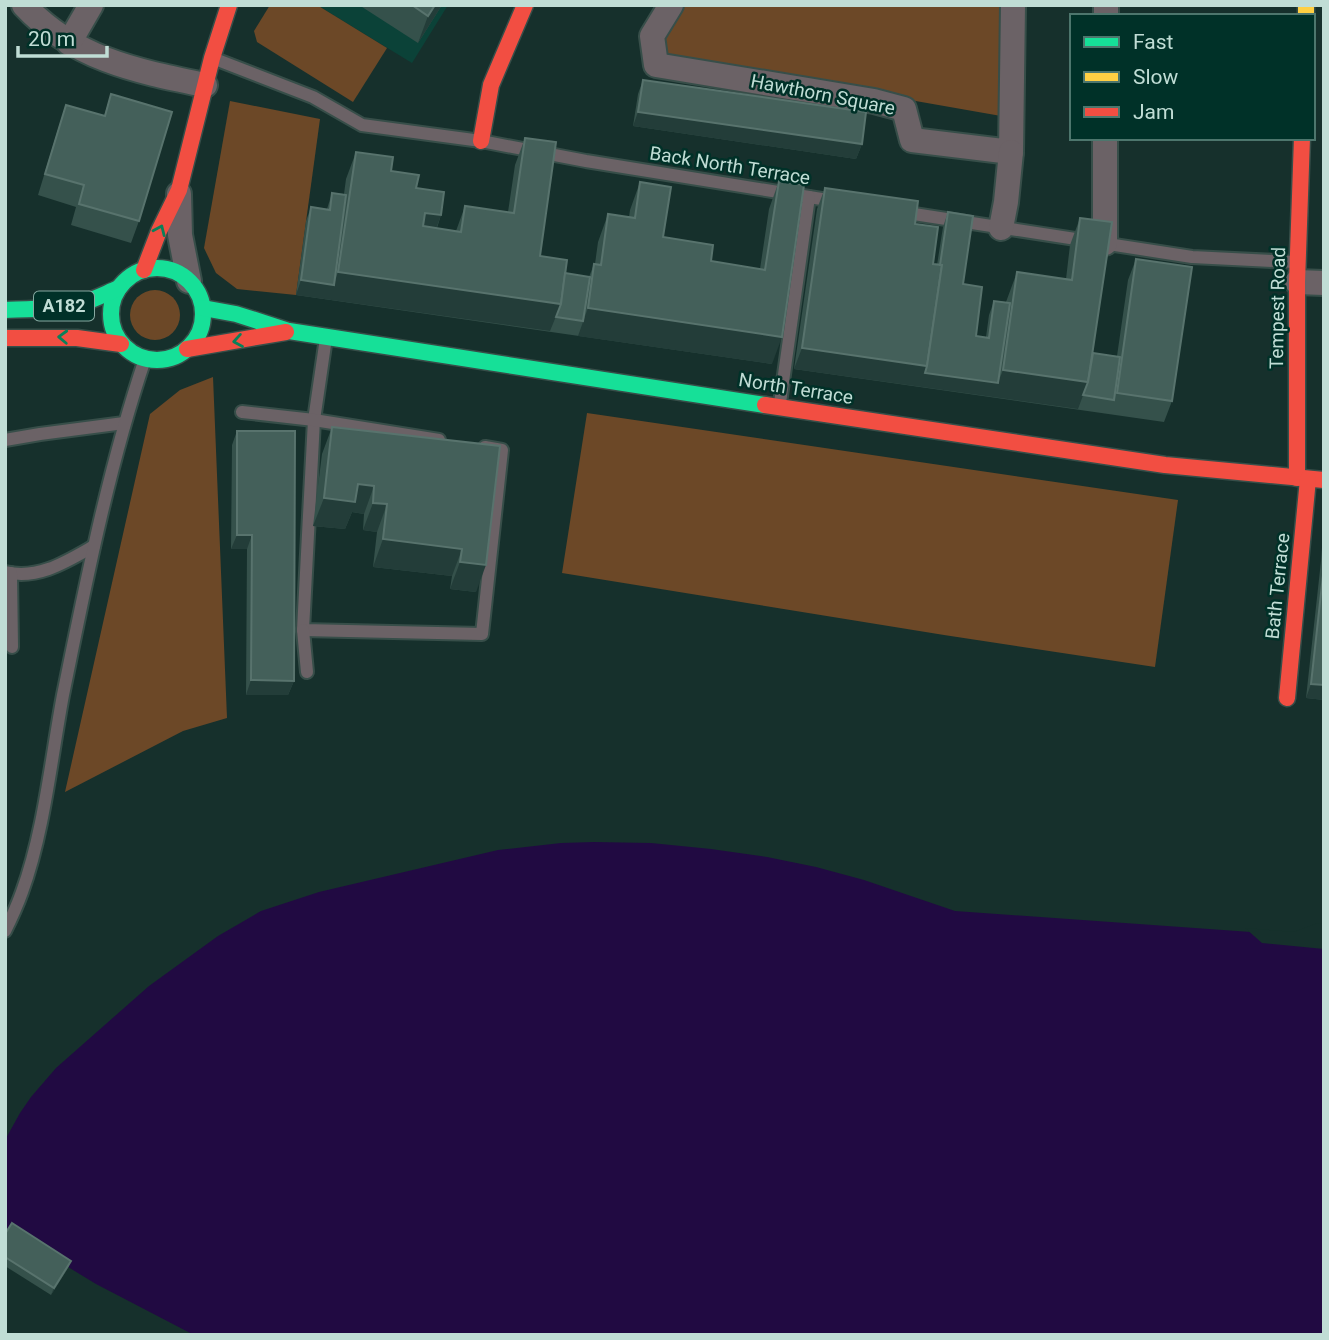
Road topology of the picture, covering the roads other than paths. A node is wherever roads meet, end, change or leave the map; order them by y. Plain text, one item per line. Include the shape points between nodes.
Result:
1 (24, 5) edge
2 (91, 5) edge
3 (229, 5) edge
4 (525, 5) edge
5 (671, 5) edge
6 (1013, 5) edge
7 (69, 43) junction
8 (212, 58) junction
9 (205, 85) junction
10 (1105, 140) edge
11 (1302, 140) edge
12 (481, 141) junction
13 (1011, 152) junction
14 (179, 190) junction
15 (809, 197) junction
16 (850, 204) edge
17 (891, 211) edge
18 (1001, 229) junction
19 (1105, 243) junction
20 (144, 270) junction
21 (1298, 272) junction
22 (189, 281) junction
23 (1324, 283) edge
24 (119, 288) junction
25 (203, 308) junction
26 (5, 310) edge
27 (289, 331) junction
28 (326, 336) junction
29 (5, 338) edge
30 (121, 344) junction
31 (187, 349) junction
32 (145, 359) junction
33 (780, 407) junction
34 (242, 412) dead end
35 (314, 420) junction
36 (124, 423) junction
37 (5, 440) edge
38 (448, 441) edge
39 (475, 446) edge
40 (1310, 479) edge
41 (94, 546) junction
42 (8, 573) edge
43 (303, 630) junction
44 (12, 648) dead end
45 (307, 672) dead end
46 (1287, 698) dead end
47 (5, 932) edge

1 - 7 street
2 - 7 street
3 - 8 main road
4 - 12 main road via 491,85
5 - 13 street, Hawthorn Square via 652,36 656,65 874,101 904,109 912,140
6 - 13 street
7 - 9 street via 142,72
8 - 9 main road
8 - 12 lane, Back North Terrace via 313,97 362,125
9 - 14 main road
10 - 19 street
11 - 21 main road, Tempest Road
12 - 15 lane, Back North Terrace
13 - 18 street
20 -> 14 main road
14 - 22 street via 180,235
15 - 16 lane, Back North Terrace
15 - 33 lane
17 - 18 lane
18 - 19 lane
19 - 21 lane
20 - 22 main road via 160,268
20 - 24 main road
21 - 23 street
21 - 40 main road, Tempest Road
22 - 25 main road
24 - 26 main road, A182 via 78,304
24 - 30 main road via 110,317
25 - 27 main road, North Terrace
25 - 31 main road via 203,323
27 - 28 main road, North Terrace
27 -> 31 main road, North Terrace
28 - 33 main road, North Terrace
28 - 35 lane
30 -> 29 main road, A182 via 78,338
30 - 32 main road
31 - 32 main road via 175,357
32 - 36 lane
33 - 40 main road, North Terrace via 1165,465
34 - 35 lane
35 - 38 lane
35 - 43 lane
36 - 37 lane
36 - 41 lane
39 - 43 lane via 502,450 482,634
40 - 46 main road, Bath Terrace
41 - 42 lane via 32,575
41 - 47 lane via 38,838
42 - 44 lane
43 - 45 lane

